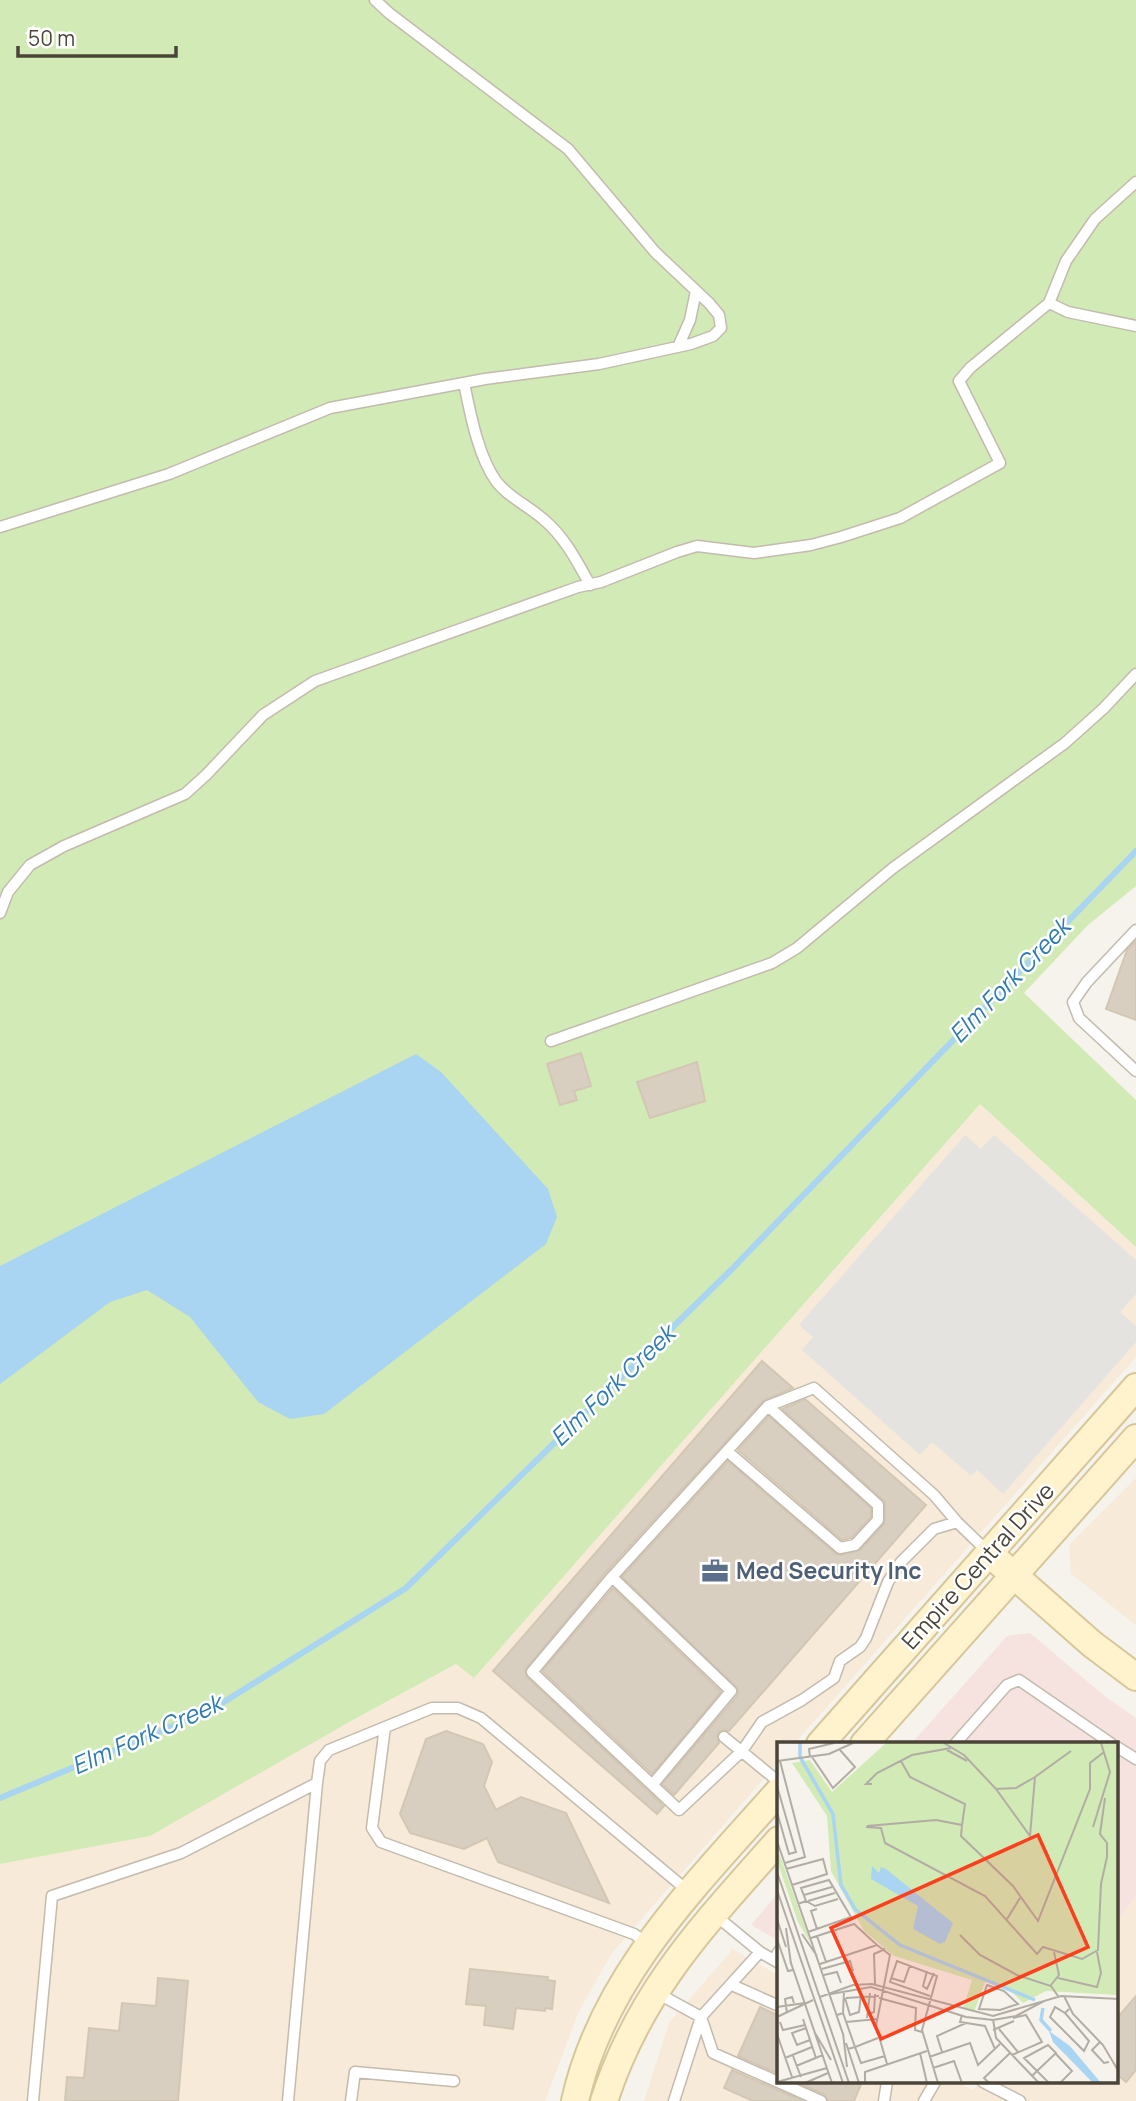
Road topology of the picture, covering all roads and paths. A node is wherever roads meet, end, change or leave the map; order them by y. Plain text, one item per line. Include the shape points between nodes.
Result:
1 (375, 0) edge
2 (1136, 181) edge
3 (696, 291) junction
4 (1049, 303) junction
5 (1136, 326) edge
6 (678, 347) junction
7 (464, 383) junction
8 (0, 527) edge
9 (590, 585) junction
10 (1136, 674) edge
11 (0, 913) edge
12 (1136, 930) edge
13 (551, 1041) dead end
14 (1136, 1071) edge
15 (1136, 1387) edge
16 (768, 1406) junction
17 (1136, 1438) edge
18 (727, 1451) junction
19 (957, 1522) junction
20 (989, 1553) junction
21 (1013, 1576) junction
22 (612, 1577) junction
23 (1136, 1676) edge
24 (385, 1727) junction
25 (724, 1737) dead end
26 (822, 1742) edge
27 (866, 1742) edge
28 (957, 1742) edge
29 (1109, 1742) edge
30 (1118, 1748) edge
31 (742, 1751) junction
32 (1136, 1759) edge
33 (777, 1780) edge
34 (317, 1783) junction
35 (653, 1784) junction
36 (777, 1793) edge
37 (777, 1842) edge
38 (689, 1892) junction
39 (714, 1914) junction
40 (647, 1944) junction
41 (760, 1952) junction
42 (777, 1958) edge
43 (732, 1984) junction
44 (654, 1991) junction
45 (777, 2005) edge
46 (701, 2017) junction
47 (454, 2081) dead end
48 (777, 2081) edge
49 (783, 2084) edge
50 (934, 2084) edge
51 (987, 2084) edge
52 (33, 2101) edge
53 (288, 2101) edge
54 (351, 2101) edge
55 (575, 2101) edge
56 (604, 2101) edge
57 (674, 2101) edge
58 (821, 2101) edge
59 (924, 2101) edge
60 (1020, 2101) edge

1 - 3 lane via 568,149 655,252
2 - 4 lane via 1095,219 1066,261
3 - 6 lane
3 - 6 lane via 719,315 721,328 713,336
4 - 5 lane via 1068,312
4 - 9 lane via 959,381 1000,463 900,518 841,537 754,553 697,546
6 - 7 lane via 599,364
7 - 8 lane via 330,408 169,474
7 - 9 lane via 471,418 497,482 558,534
9 - 11 lane via 315,681 263,715 185,794 30,865 8,892
10 - 13 lane via 1065,743 894,869 797,948 772,963
12 - 14 lane via 1073,1002 1079,1018
15 - 20 street, Empire Central Drive
16 - 18 lane
16 - 18 lane via 878,1504 878,1520 855,1545 840,1548
16 - 19 lane via 814,1388 934,1495
17 - 21 street, Empire Central Drive
18 - 22 lane
19 - 20 lane
19 - 31 lane via 934,1529 901,1562 866,1638 840,1661 834,1678 762,1722
20 - 21 street
20 - 26 street, Empire Central Drive
21 - 23 street
21 - 27 street, Empire Central Drive
22 - 35 lane via 732,1691
22 - 35 lane via 532,1672
24 - 34 lane via 329,1750 320,1761
24 - 38 lane via 432,1708 458,1708 481,1718
24 - 40 lane via 372,1829 381,1842 634,1934
25 - 31 lane
28 - 29 lane via 1007,1685 1019,1680
30 - 32 lane
31 - 33 lane
31 - 35 lane via 679,1810
34 - 52 lane via 181,1853 52,1896
34 - 53 lane
36 - 38 street
37 - 39 street
38 - 39 street
38 - 40 street
39 - 41 lane
39 - 44 street
40 - 55 street via 618,1990
41 - 42 lane
41 - 43 lane
43 - 45 lane
43 - 46 lane
44 - 46 lane
44 - 56 street via 614,2069
46 - 48 lane via 713,2053
46 - 57 lane
47 - 54 lane via 355,2072
49 - 58 lane
50 - 59 lane
51 - 60 lane

